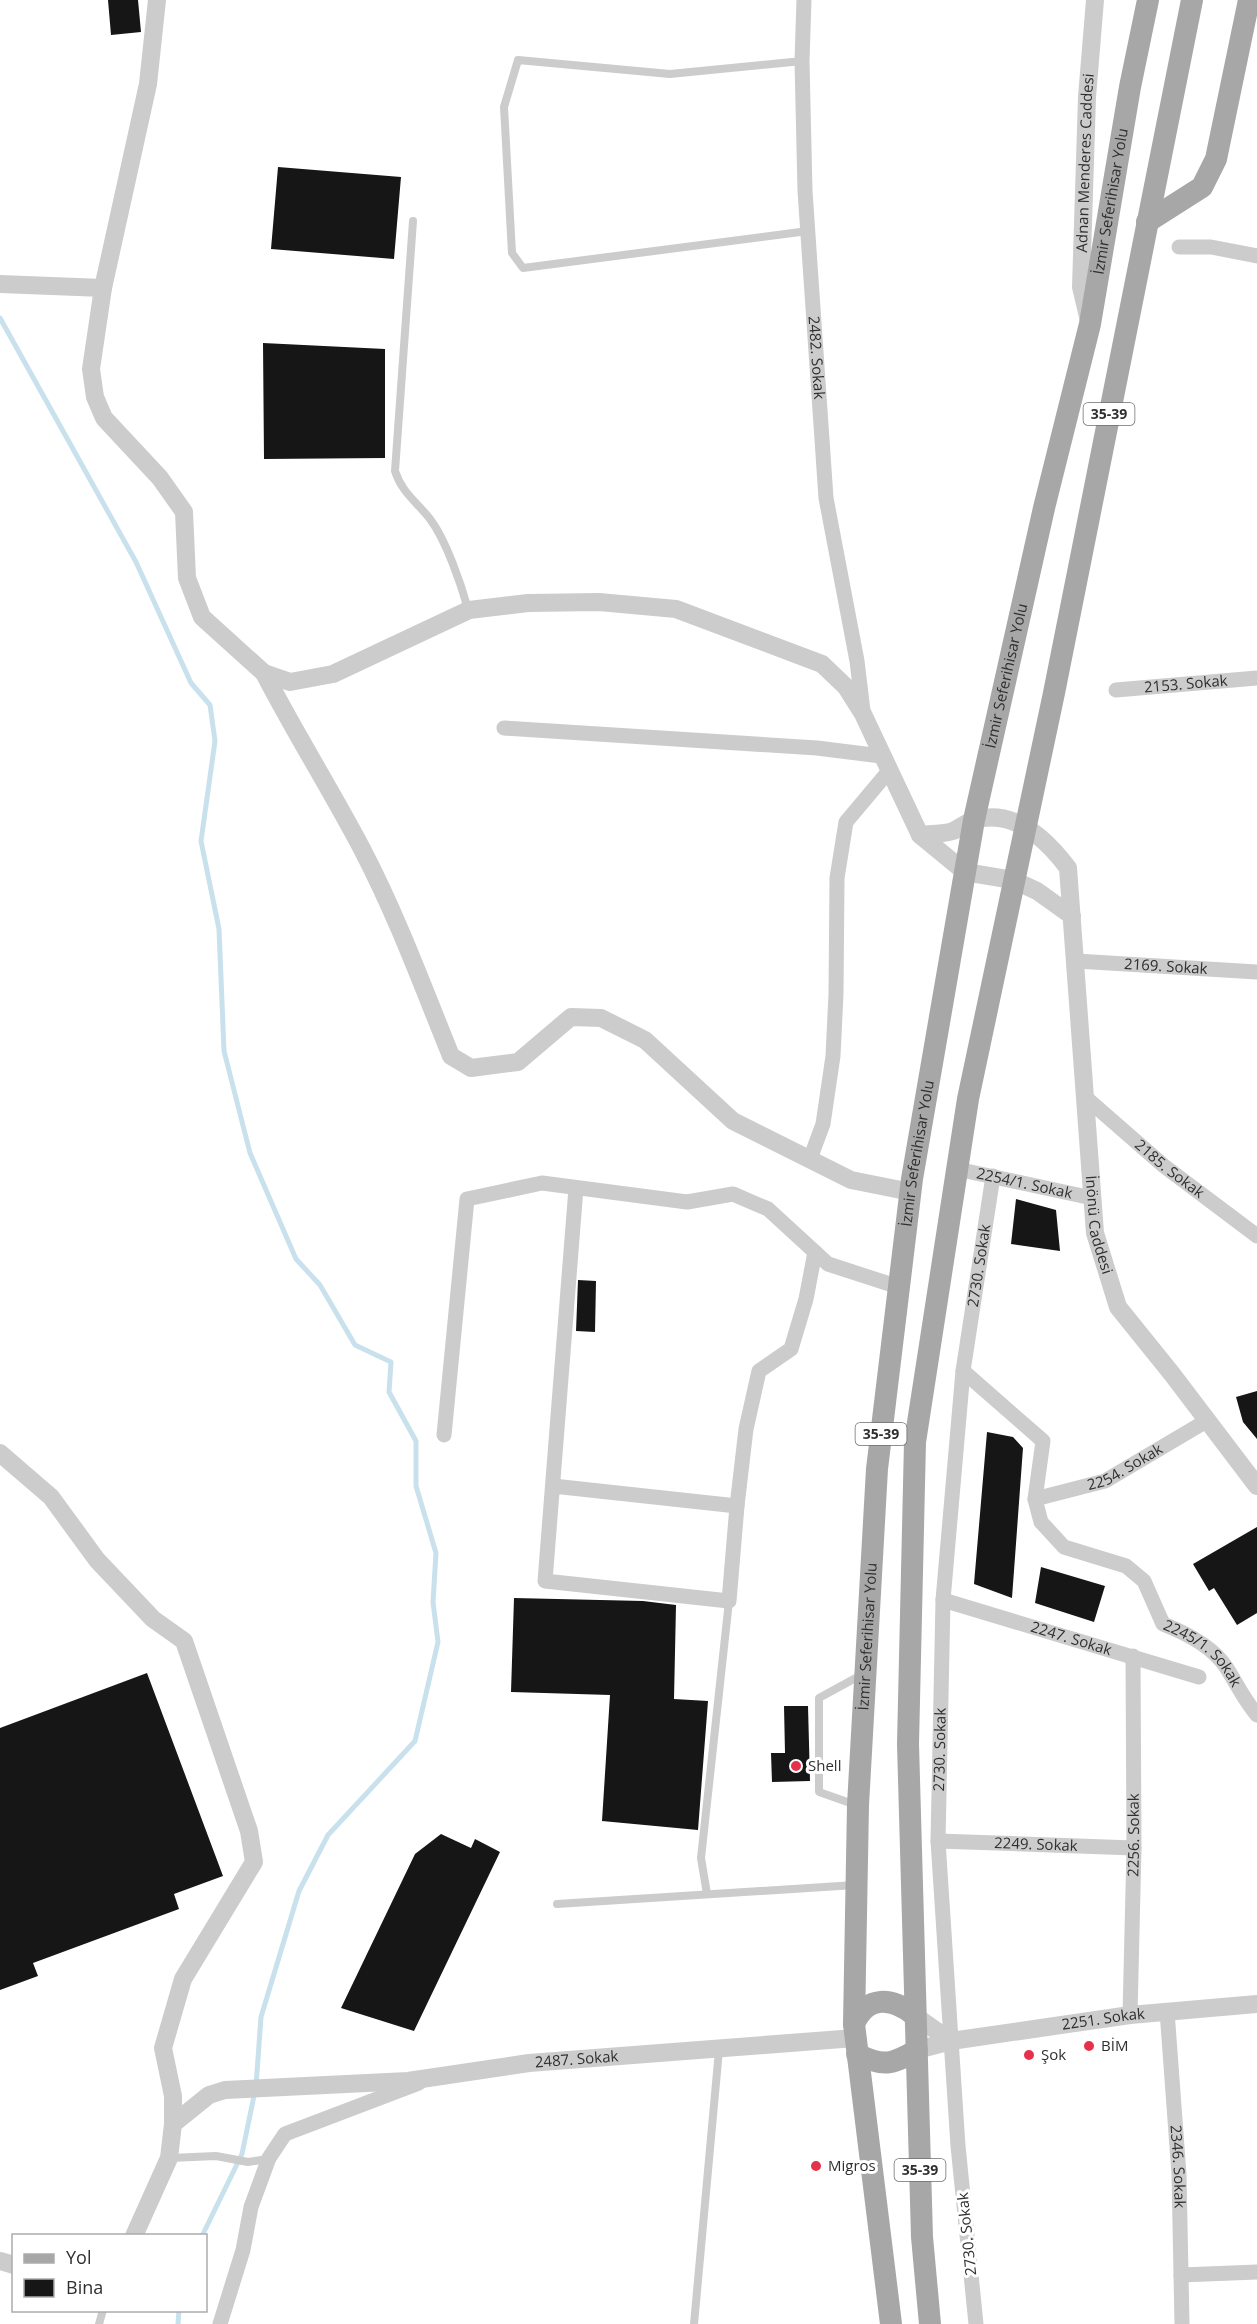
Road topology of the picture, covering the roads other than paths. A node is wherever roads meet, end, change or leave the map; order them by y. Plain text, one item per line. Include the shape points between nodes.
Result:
1 (157, 0) edge
2 (804, 0) edge
3 (1095, 0) edge
4 (1148, 0) edge
5 (1192, 0) edge
6 (1249, 0) edge
7 (802, 61) junction
8 (413, 221) dead end
9 (1147, 222) junction
10 (808, 231) junction
11 (1179, 247) dead end
12 (1257, 256) edge
13 (0, 284) edge
14 (103, 288) junction
15 (1090, 324) junction
16 (469, 610) junction
17 (264, 673) junction
18 (1257, 678) edge
19 (1116, 690) dead end
20 (863, 714) junction
21 (504, 728) dead end
22 (884, 764) junction
23 (975, 820) junction
24 (1026, 827) junction
25 (920, 835) junction
26 (965, 872) junction
27 (1013, 880) junction
28 (1072, 916) junction
29 (1076, 961) junction
30 (1257, 972) edge
31 (1085, 1097) junction
32 (810, 1159) junction
33 (957, 1169) junction
34 (993, 1176) junction
35 (576, 1188) junction
36 (911, 1192) junction
37 (1092, 1198) junction
38 (1257, 1236) edge
39 (815, 1251) junction
40 (899, 1287) junction
41 (963, 1371) junction
42 (1208, 1420) junction
43 (444, 1436) dead end
44 (0, 1453) edge
45 (553, 1486) junction
46 (1257, 1486) edge
47 (1035, 1499) junction
48 (737, 1506) junction
49 (943, 1600) junction
50 (729, 1601) junction
51 (1133, 1656) junction
52 (864, 1673) junction
53 (1199, 1677) dead end
54 (1257, 1715) edge
55 (858, 1805) junction
56 (938, 1841) junction
57 (1134, 1848) junction
58 (856, 1885) junction
59 (707, 1894) junction
60 (557, 1904) dead end
61 (1257, 2004) edge
62 (1167, 2011) junction
63 (1130, 2015) junction
64 (914, 2016) junction
65 (855, 2039) junction
66 (951, 2041) junction
67 (719, 2048) junction
68 (917, 2050) junction
69 (436, 2077) junction
70 (173, 2124) junction
71 (169, 2158) junction
72 (269, 2158) junction
73 (134, 2234) edge
74 (1257, 2272) edge
75 (1181, 2275) junction
76 (220, 2324) edge
77 (694, 2324) edge
78 (891, 2324) edge
79 (930, 2324) edge
80 (976, 2324) edge
81 (1182, 2324) edge

1 - 14 street via 148,84
2 - 7 street, 2482. Sokak
3 - 15 street, Adnan Menderes Caddesi via 1087,97 1081,287
4 - 15 main road, İzmir Seferihisar Yolu / 35-39
5 - 9 main road, 35-39
6 - 9 main road via 1216,159 1202,187
7 - 10 street, 2482. Sokak
7 - 10 lane via 670,74 518,60 504,107 512,253 523,268
8 - 16 lane via 394,462 402,489 441,537
9 - 24 main road, 35-39
10 - 20 street, 2482. Sokak via 826,498 857,661
11 - 12 street via 1211,247
13 - 14 street
14 - 17 street via 91,369 95,397 104,418 160,478 184,512 187,578 202,618
15 - 23 main road, İzmir Seferihisar Yolu / 35-39 via 1044,508
16 - 17 street via 333,674 290,682
16 - 20 street via 528,603 676,609 822,664 846,687
17 - 32 street via 363,851 451,1056 471,1068 518,1062 571,1017 601,1018 645,1040 733,1120
18 - 19 street, 2153. Sokak
20 - 22 street
21 - 22 street via 818,748
22 - 25 street
22 - 32 street via 846,822 837,878 832,1056 823,1124
23 - 24 street, İnönü Caddesi via 1001,817
23 - 25 street, İnönü Caddesi via 951,831
23 - 26 main road, İzmir Seferihisar Yolu / 35-39
24 - 27 main road, 35-39
24 - 28 street, İnönü Caddesi via 1051,846 1068,868
25 - 26 street
26 - 27 street
26 - 36 main road, İzmir Seferihisar Yolu / 35-39
27 - 28 street via 1037,891
27 - 33 main road, 35-39
28 - 29 street, İnönü Caddesi
29 - 30 street, 2169. Sokak
29 - 31 street, İnönü Caddesi
31 - 37 street, İnönü Caddesi
31 - 38 street, 2185. Sokak via 1164,1166
32 - 36 street via 851,1180
33 - 34 street, 2254/1. Sokak
33 - 64 main road, 35-39 via 915,1442 908,1744
34 - 37 street, 2254/1. Sokak
34 - 41 street, 2730. Sokak
35 - 39 street via 687,1202 733,1194 768,1209
35 - 43 street via 542,1183 467,1199
35 - 45 street
36 - 40 main road, İzmir Seferihisar Yolu / 35-39
37 - 42 street, İnönü Caddesi via 1095,1233 1118,1307
39 - 40 street via 828,1264
39 - 48 street via 791,1349 759,1371 746,1429
40 - 52 main road, İzmir Seferihisar Yolu / 35-39 via 877,1468
41 - 47 street, 2245/1. Sokak via 1043,1441
41 - 49 street, 2730. Sokak
42 - 46 street, İnönü Caddesi
42 - 47 street, 2254. Sokak via 1105,1481
44 - 70 street via 51,1497 96,1560 153,1620 184,1641 249,1831 254,1862 183,1979 163,2048 173,2096
45 - 48 street
45 - 50 street via 545,1581
47 - 54 street, 2245/1. Sokak via 1041,1522 1064,1547 1126,1566 1144,1581 1163,1624 1188,1634 1225,1666 1240,1695
48 - 50 street
49 - 51 street, 2247. Sokak
49 - 56 street, 2730. Sokak
50 - 59 lane via 701,1858
51 - 53 street, 2247. Sokak
51 - 57 street, 2256. Sokak
52 - 55 main road, İzmir Seferihisar Yolu / 35-39
52 - 55 lane via 819,1698 819,1792
55 - 58 main road, İzmir Seferihisar Yolu / 35-39
56 - 57 street, 2249. Sokak
56 - 66 street, 2730. Sokak
57 - 63 street, 2256. Sokak
58 - 59 lane
58 - 65 main road, İzmir Seferihisar Yolu / 35-39
59 - 60 lane
61 - 62 street, 2251. Sokak
62 - 63 street, 2251. Sokak
62 - 75 street, 2346. Sokak via 1179,2174
63 - 66 street, 2251. Sokak
64 - 65 main road via 895,2002 885,2000 866,2007
64 - 66 street
64 - 68 main road, 35-39
65 - 67 street, 2487. Sokak
65 - 68 main road via 879,2064 890,2064
65 - 78 main road, İzmir Seferihisar Yolu / 35-39
66 - 68 street, 2251. Sokak
66 - 80 street, 2730. Sokak
67 - 69 street, 2487. Sokak via 529,2063
67 - 77 lane
68 - 79 main road, 35-39 via 922,2237
69 - 70 street, 2487. Sokak via 225,2090 209,2095
69 - 72 street via 285,2134
70 - 71 street
71 - 72 lane via 216,2156 248,2162
71 - 73 street
72 - 76 street via 251,2207 243,2250
74 - 75 street
75 - 81 street, 2346. Sokak

